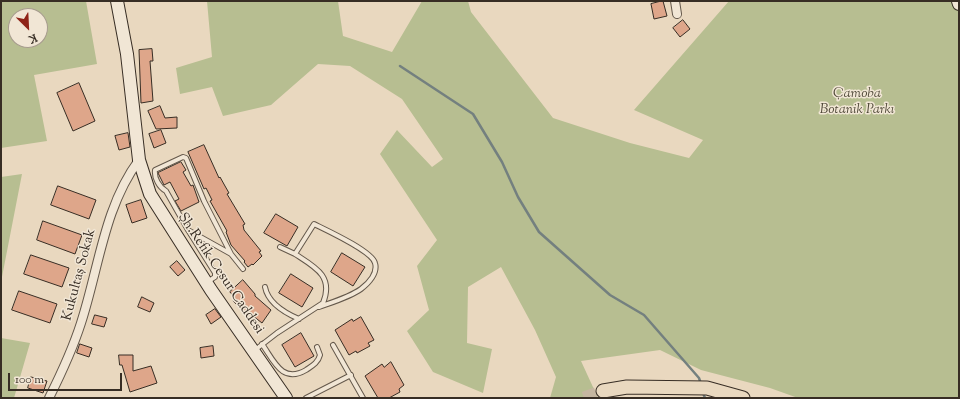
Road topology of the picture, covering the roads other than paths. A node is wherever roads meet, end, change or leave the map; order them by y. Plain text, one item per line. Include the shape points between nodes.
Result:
1 (117, 1) edge
2 (675, 1) edge
3 (677, 14) dead end
4 (139, 160) junction
5 (188, 230) junction
6 (280, 247) dead end
7 (232, 254) junction
8 (295, 254) junction
9 (243, 270) dead end
10 (207, 282) junction
11 (265, 287) dead end
12 (319, 307) junction
13 (299, 319) junction
14 (333, 345) dead end
15 (317, 347) dead end
16 (258, 348) junction
17 (351, 375) junction
18 (603, 391) tunnel mouth
19 (49, 398) edge
20 (286, 398) edge
21 (306, 398) edge
22 (363, 398) edge
23 (743, 398) edge

1 - 4 street, Şh.Refik Cesur Caddesi via 127,54
2 - 3 street
4 - 10 street, Şh.Refik Cesur Caddesi via 150,194
4 - 19 street, Kukultaş Sokak via 128,175 108,222 81,323
5 - 7 lane
5 - 7 lane via 154,173 155,170 183,157 186,158 204,202
5 - 10 lane via 215,273
6 - 8 lane
7 - 9 lane
8 - 12 lane via 318,270 325,280 327,295
8 - 12 lane via 314,224 366,253 375,262 374,276 361,289
10 - 16 street, Şh.Refik Cesur Caddesi
11 - 13 lane via 269,298 282,310
12 - 13 lane
13 - 16 lane
14 - 17 lane
15 - 16 lane via 320,355 316,363 297,374 290,375 282,371
16 - 20 street, Şh.Refik Cesur Caddesi
17 - 21 lane
17 - 22 lane
18 - 23 main road via 627,387 706,388

